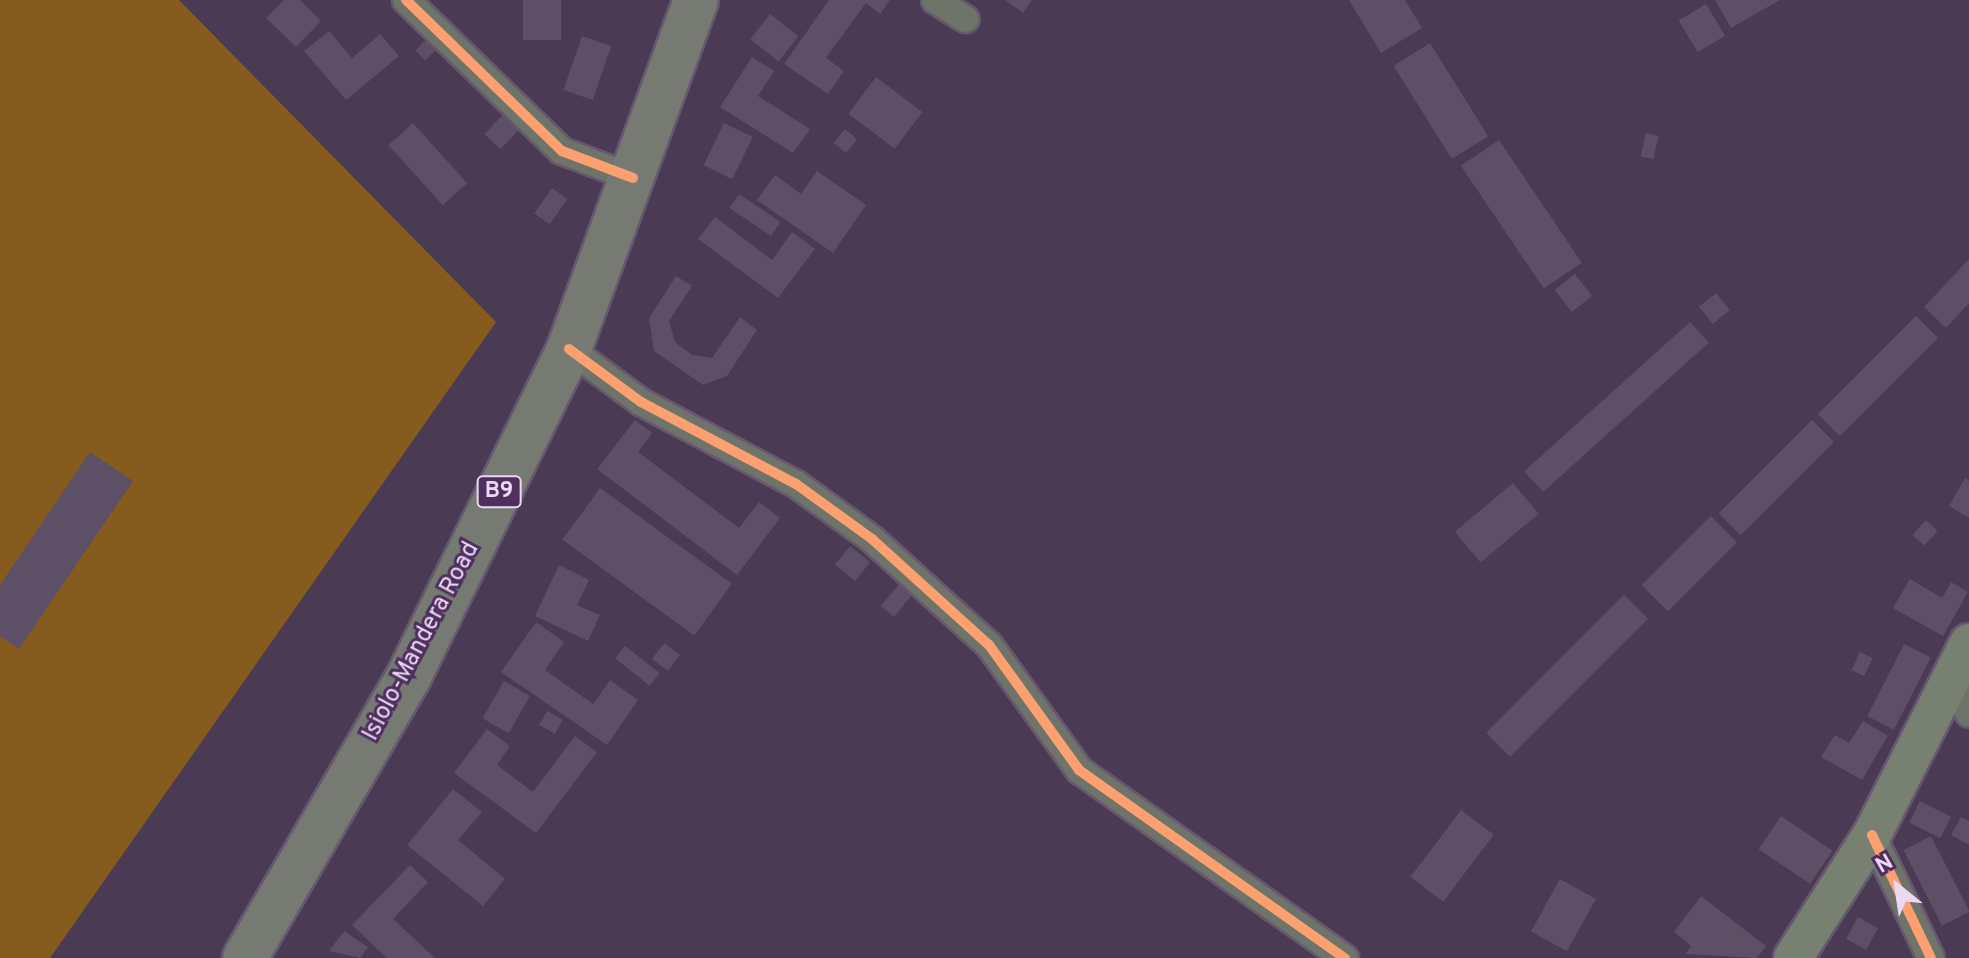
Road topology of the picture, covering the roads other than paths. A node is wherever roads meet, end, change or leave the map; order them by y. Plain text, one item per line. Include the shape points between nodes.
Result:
1 (406, 0) edge
2 (696, 0) edge
3 (935, 0) edge
4 (965, 19) dead end
5 (633, 178) junction
6 (569, 349) junction
7 (1969, 643) edge
8 (1960, 698) edge
9 (1872, 835) junction
10 (245, 958) edge
11 (1345, 958) edge
12 (1793, 958) edge
13 (1931, 958) edge

1 - 5 street via 562,151
2 - 5 highway, Isiolo-Mandera Road / B9
3 - 4 street
5 - 6 highway, Isiolo-Mandera Road / B9
6 - 10 highway, Isiolo-Mandera Road / B9 via 409,676
6 - 11 street via 641,402 796,484 872,539 989,645 1079,770
7 - 8 main road
8 - 9 main road
9 - 12 main road
9 - 13 street

